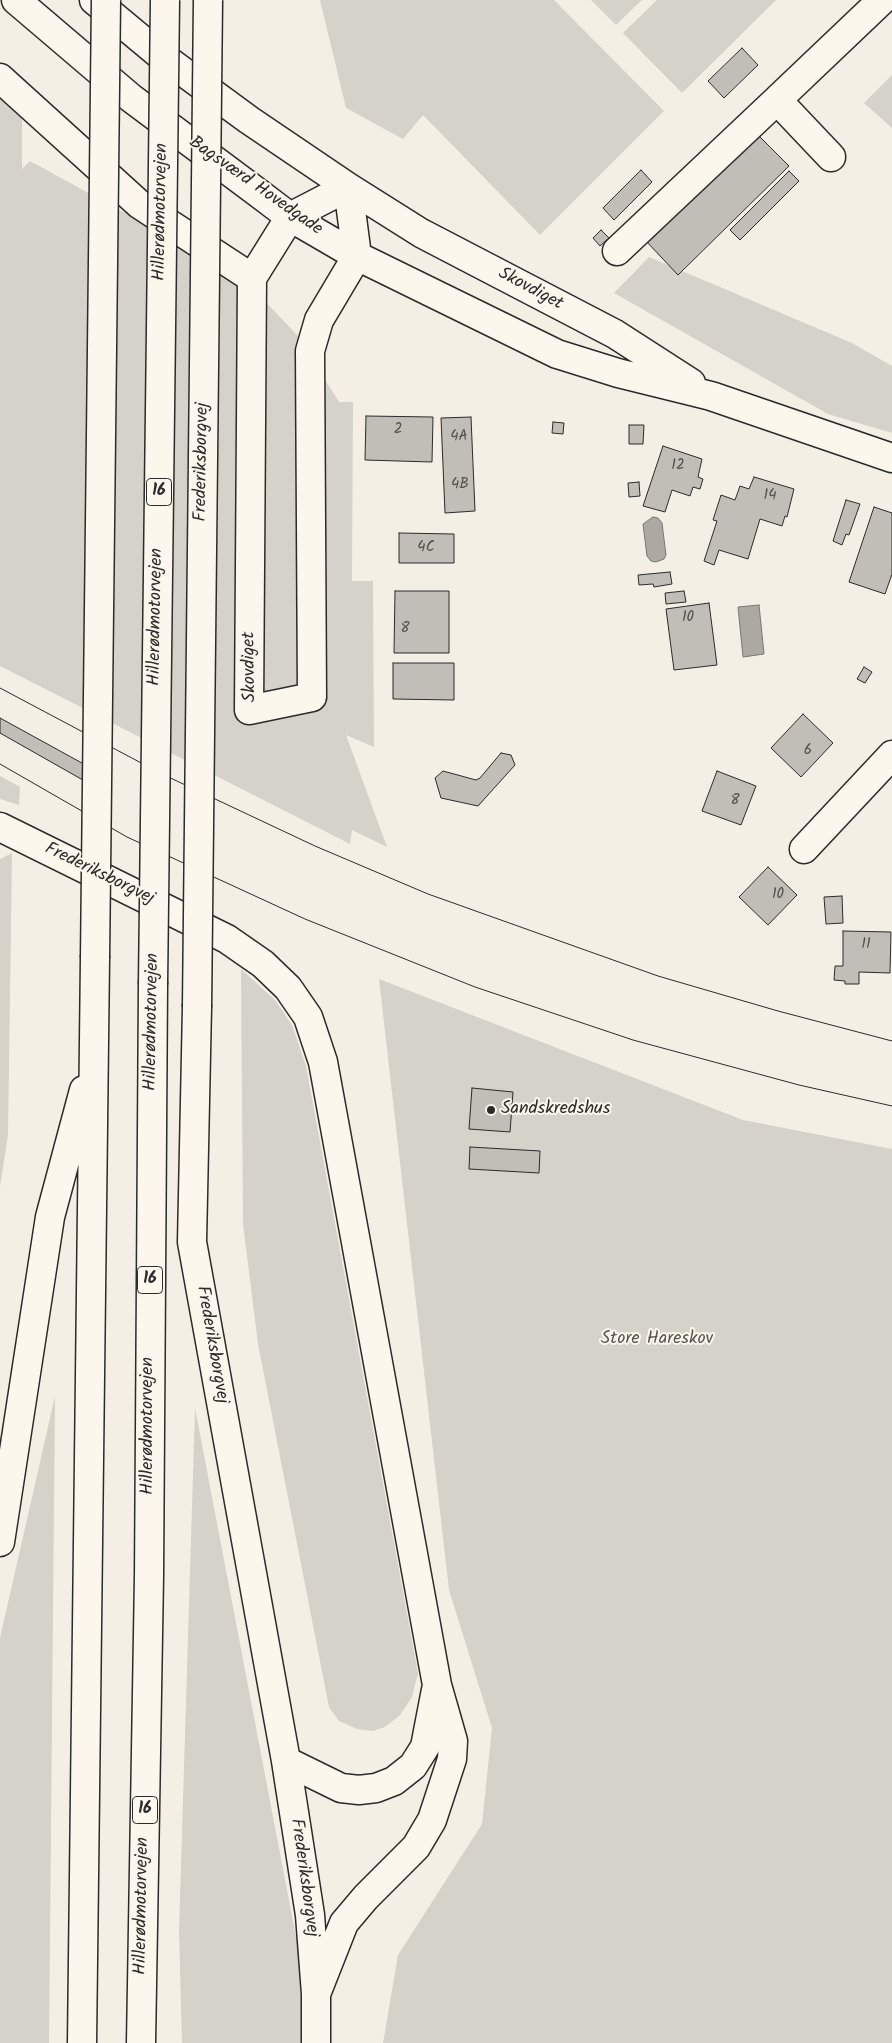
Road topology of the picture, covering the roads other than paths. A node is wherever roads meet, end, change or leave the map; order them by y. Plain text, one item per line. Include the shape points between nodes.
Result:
1 (16, 0) edge
2 (94, 0) edge
3 (106, 0) edge
4 (165, 0) edge
5 (208, 0) edge
6 (874, 5) edge
7 (0, 78) edge
8 (777, 100) junction
9 (831, 158) dead end
10 (348, 187) junction
11 (290, 217) junction
12 (618, 251) dead end
13 (357, 256) junction
14 (252, 278) junction
15 (711, 396) junction
16 (892, 458) edge
17 (892, 755) edge
18 (0, 827) edge
19 (804, 849) dead end
20 (95, 1048) junction
21 (0, 1542) edge
22 (437, 1685) junction
23 (286, 1761) junction
24 (316, 1994) junction
25 (82, 2043) edge
26 (140, 2043) edge
27 (316, 2043) edge

1 - 11 main road, Bagsværd Hovedgade via 131,98
2 - 10 main road via 159,54
3 - 20 main road, bridge
4 - 26 main road, Hillerødmotorvejen / 16, bridge via 149,1567
5 - 23 main road, Frederiksborgvej, bridge via 198,1007 192,1242
6 - 8 main road
7 - 14 main road via 139,204
8 - 9 main road
8 - 12 main road
10 - 11 main road
10 - 13 main road
10 - 15 main road, Skovdiget via 421,233 615,334
11 - 13 main road, Bagsværd Hovedgade
11 - 14 main road
13 - 14 main road, Skovdiget via 319,320 310,351 312,697 249,710
13 - 15 main road, Skovdiget via 557,354
15 - 16 main road, Skovdiget
17 - 19 main road
18 - 22 main road, Frederiksborgvej via 227,938 263,964 288,988 308,1017 324,1062
20 - 21 main road via 50,1217
20 - 25 main road
22 - 23 main road, Frederiksborgvej via 425,1748 413,1766 394,1781 376,1788 341,1788
22 - 24 main road, Frederiksborgvej via 453,1741 452,1759 435,1813 416,1847 344,1923
23 - 24 main road, Frederiksborgvej via 310,1915
24 - 27 main road, Frederiksborgvej

